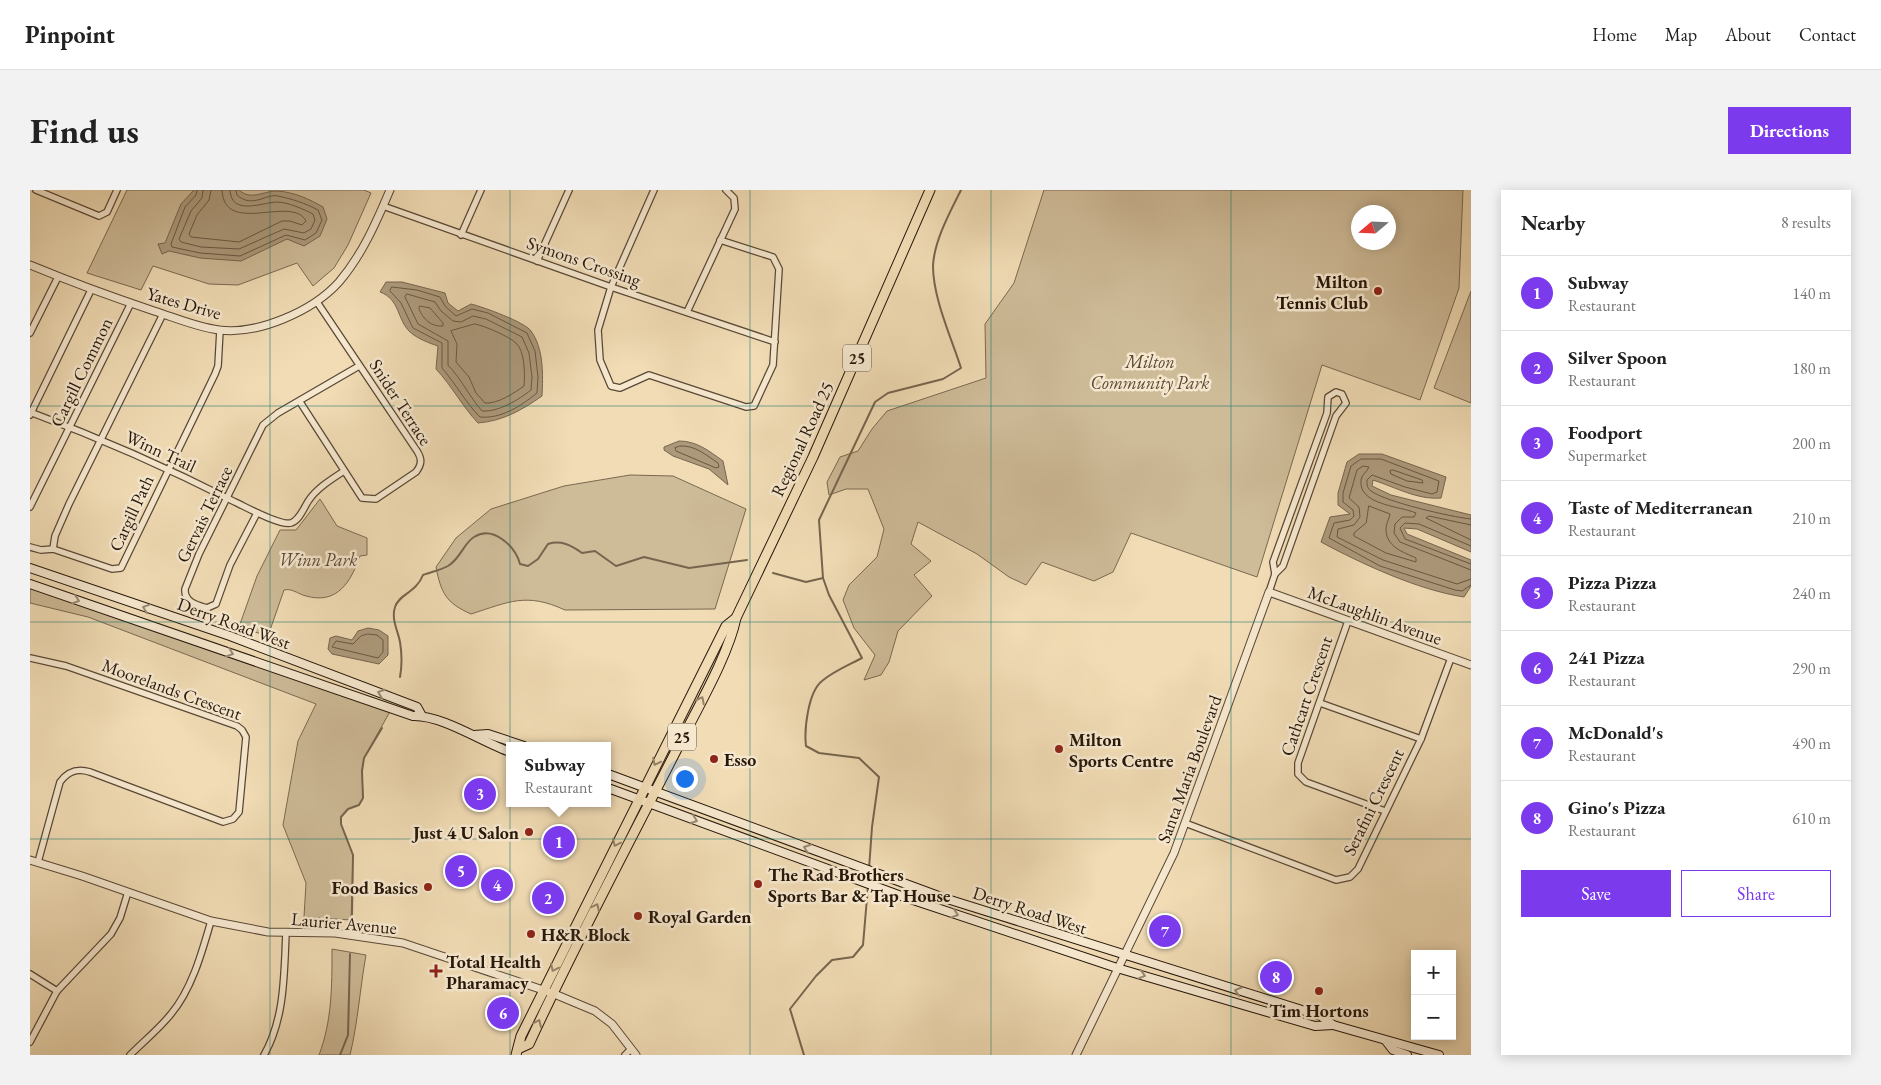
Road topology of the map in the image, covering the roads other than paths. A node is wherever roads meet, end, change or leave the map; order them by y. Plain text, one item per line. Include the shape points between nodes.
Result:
1 (36, 190) edge
2 (117, 190) edge
3 (390, 190) edge
4 (481, 190) edge
5 (569, 190) edge
6 (654, 190) edge
7 (726, 190) edge
8 (930, 190) edge
9 (383, 206) junction
10 (461, 235) junction
11 (720, 240) junction
12 (537, 261) junction
13 (30, 265) edge
14 (58, 277) junction
15 (611, 287) junction
16 (91, 290) junction
17 (318, 302) junction
18 (131, 303) junction
19 (687, 312) junction
20 (163, 314) junction
21 (220, 330) junction
22 (30, 333) edge
23 (775, 342) junction
24 (359, 366) junction
25 (300, 402) junction
26 (30, 413) edge
27 (71, 427) junction
28 (102, 440) junction
29 (168, 471) junction
30 (344, 471) junction
31 (228, 499) junction
32 (30, 507) edge
33 (257, 513) junction
34 (30, 547) edge
35 (53, 549) junction
36 (30, 568) edge
37 (1275, 574) junction
38 (30, 584) edge
39 (1269, 592) junction
40 (736, 618) junction
41 (1348, 621) junction
42 (30, 658) edge
43 (1451, 658) junction
44 (1471, 665) edge
45 (1320, 704) junction
46 (422, 716) junction
47 (474, 735) junction
48 (1421, 739) junction
49 (512, 742) edge
50 (506, 750) edge
51 (611, 775) edge
52 (644, 787) junction
53 (611, 789) edge
54 (656, 791) junction
55 (638, 800) junction
56 (649, 804) junction
57 (1386, 811) junction
58 (1185, 823) junction
59 (30, 860) edge
60 (38, 862) junction
61 (128, 892) junction
62 (211, 921) junction
63 (286, 933) junction
64 (1124, 956) junction
65 (1117, 968) junction
66 (30, 974) edge
67 (57, 991) junction
68 (548, 992) junction
69 (1333, 1025) junction
70 (1386, 1041) junction
71 (30, 1042) edge
72 (518, 1052) edge
73 (633, 1052) edge
74 (130, 1055) edge
75 (264, 1055) edge
76 (625, 1055) edge
77 (1076, 1055) edge
78 (1407, 1055) edge
79 (1439, 1055) edge

1 - 2 street via 99,216 107,212
3 - 9 street, Yates Drive
4 - 10 street
5 - 12 street
6 - 15 street
7 - 11 street via 732,194 736,204
8 - 40 main road, Regional Road 25 / 25 via 813,457
9 - 10 street, Symons Crossing
9 - 17 street, Yates Drive via 359,255
10 - 12 street, Symons Crossing
11 - 19 street
11 - 23 street via 776,260 780,276
12 - 15 street, Symons Crossing
13 - 14 street, Yates Drive
14 - 16 street, Yates Drive
14 - 22 street
15 - 19 street, Symons Crossing
15 - 23 street via 598,330 600,360 607,382 615,388 649,375 753,407 773,365
16 - 18 street, Yates Drive
16 - 26 street
17 - 21 street, Yates Drive via 276,322
17 - 24 street, Snider Terrace
18 - 20 street, Yates Drive
18 - 27 street, Cargill Common
19 - 23 street, Symons Crossing
20 - 21 street, Yates Drive
20 - 28 street
21 - 29 street, Cargill Path via 218,366
24 - 25 street, Gervais Terrace
24 - 30 street, Snider Terrace via 417,451 421,462 416,472 371,500 362,498
25 - 30 street, Snider Terrace
25 - 31 street, Gervais Terrace via 263,425
26 - 27 street, Winn Trail
27 - 28 street, Winn Trail
27 - 32 street, Cargill Common
28 - 29 street, Winn Trail
28 - 35 street via 69,504
29 - 31 street, Winn Trail
29 - 35 street, Cargill Path via 121,568
30 - 33 street, Winn Trail via 309,499 293,523
31 - 33 street, Winn Trail
31 - 33 street, Gervais Terrace via 195,562 185,589 188,600 207,608 216,604 230,565
34 - 35 street
46 -> 36 main road, Derry Road West via 417,707 255,645
37 - 37 street, Santa Maria Boulevard via 1283,566 1336,416 1346,403 1345,396 1339,392 1328,397 1327,413 1273,562
37 - 39 street, Santa Maria Boulevard
38 -> 46 main road, Derry Road West via 403,713
39 - 41 street, McLaughlin Avenue
39 - 58 street, Santa Maria Boulevard
40 -> 52 main road, Regional Road 25 / 25 via 718,639
54 -> 40 main road, Regional Road 25 / 25 via 709,684
41 - 43 street, McLaughlin Avenue
41 - 45 street, Cathcart Crescent
42 - 60 street, Moorelands Crescent via 66,666 237,726 246,737 239,812 233,819 223,822 90,772 76,770 60,782
43 - 44 street, McLaughlin Avenue
43 - 48 street, Serafini Crescent
45 - 48 street
45 - 57 street, Cathcart Crescent via 1298,763 1301,779
46 - 47 main road, Derry Road West
47 - 49 main road, Derry Road West via 488,734
47 - 50 main road, Derry Road West
48 - 57 street, Serafini Crescent
51 - 52 main road, Derry Road West
52 - 54 main road, Derry Road West
52 - 55 main road, Regional Road 25 / 25
53 - 55 main road, Derry Road West
54 - 56 main road, 25
64 -> 54 main road, Derry Road West via 944,898
55 - 56 main road, Derry Road West
55 -> 68 main road, Regional Road 25
56 -> 65 main road, Derry Road West via 892,893
68 -> 56 main road
57 - 58 street, Serafini Crescent via 1354,874 1344,880 1336,880
58 - 64 street, Santa Maria Boulevard
59 - 60 street, Laurier Avenue
60 - 61 street, Laurier Avenue
61 - 62 street, Laurier Avenue
61 - 67 street via 112,934
62 - 63 street, Laurier Avenue
62 - 74 street via 181,999 161,1026
63 - 68 street, Laurier Avenue via 335,933 403,943
63 - 75 street via 280,1010
64 - 65 street, Santa Maria Boulevard
69 -> 64 main road, Derry Road West via 1321,1016
65 -> 69 main road, Derry Road West via 1315,1026
65 - 77 street, Santa Maria Boulevard
66 - 67 street
67 - 71 street
68 - 72 main road via 529,1044
68 - 73 street, Laurier Avenue via 595,1010 612,1024
69 - 70 main road, Derry Road West
70 - 78 main road, Derry Road West via 1393,1050
70 - 79 main road, Derry Road West
73 - 76 street

